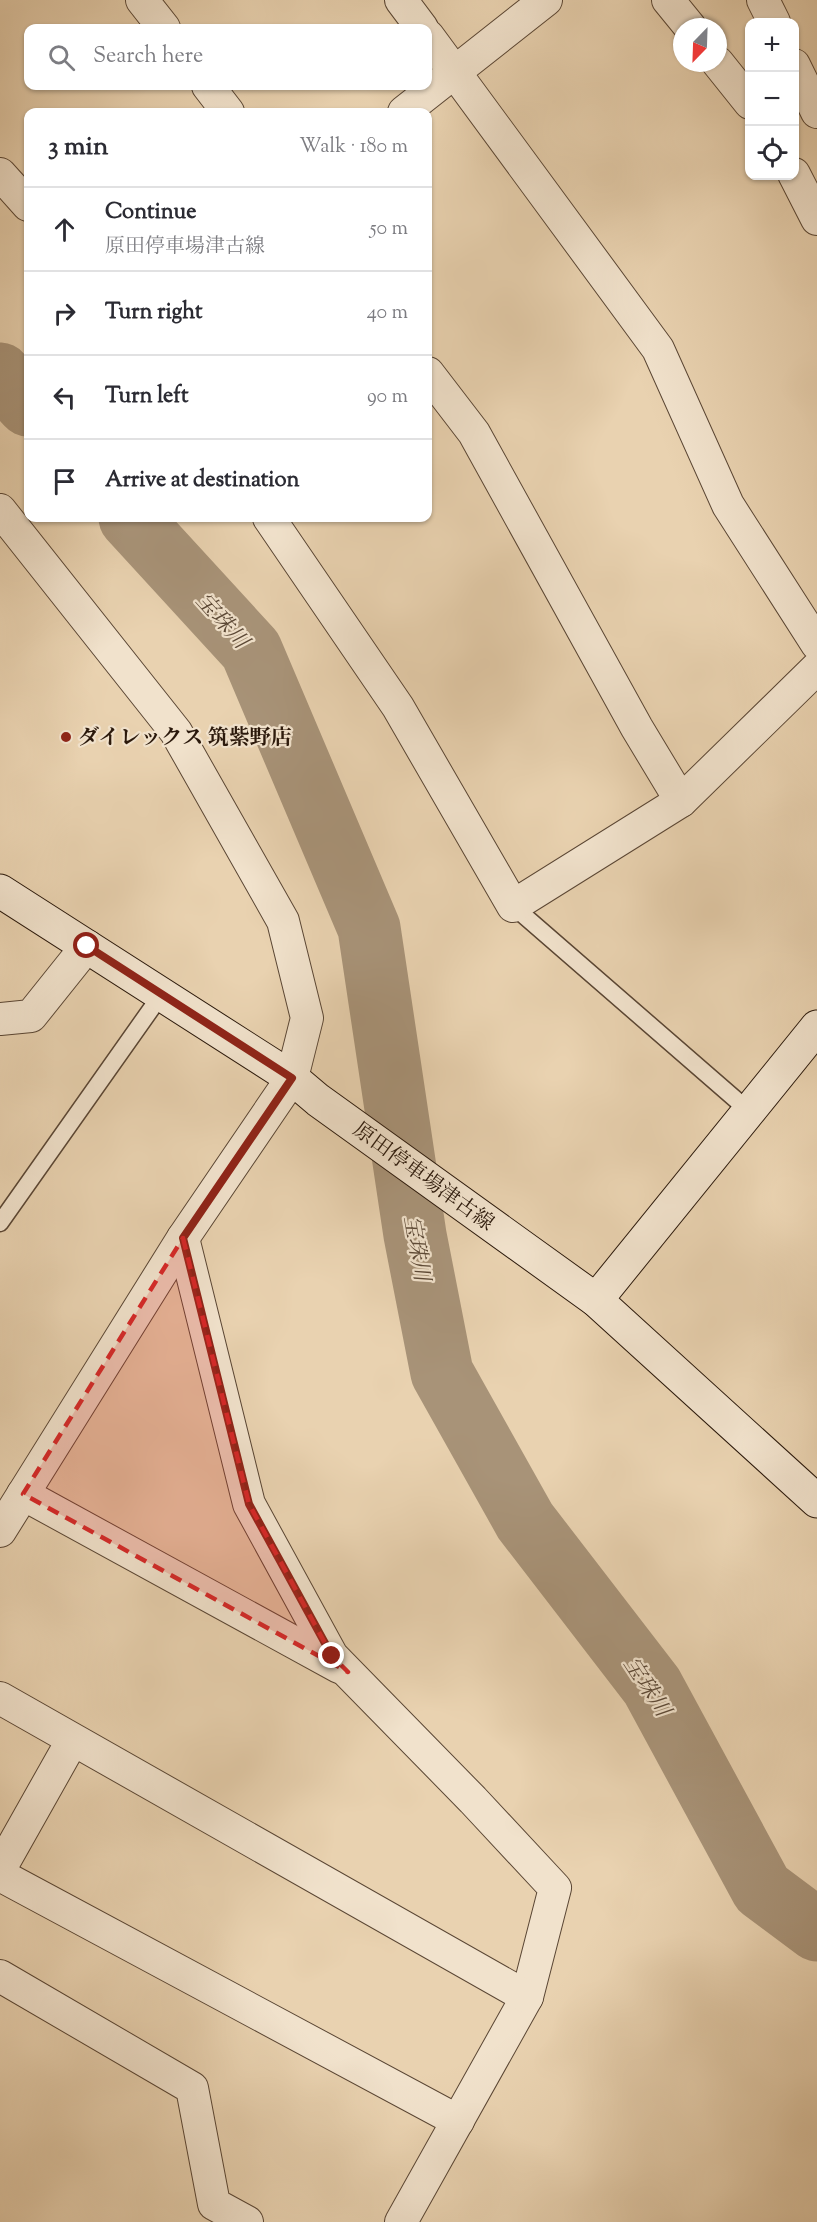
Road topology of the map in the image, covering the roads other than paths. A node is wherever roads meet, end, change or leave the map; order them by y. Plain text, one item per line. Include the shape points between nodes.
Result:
1 (142, 0) edge
2 (401, 0) edge
3 (546, 0) edge
4 (668, 0) edge
5 (763, 0) edge
6 (683, 18) edge
7 (772, 18) edge
8 (161, 24) edge
9 (419, 24) edge
10 (432, 42) edge
11 (725, 72) edge
12 (798, 72) edge
13 (454, 73) junction
14 (210, 90) edge
15 (745, 97) edge
16 (225, 108) edge
17 (409, 108) edge
18 (817, 112) edge
19 (0, 174) edge
20 (798, 180) edge
21 (24, 201) edge
22 (817, 219) edge
23 (432, 378) edge
24 (0, 510) edge
25 (272, 522) edge
26 (817, 644) edge
27 (817, 668) edge
28 (681, 801) junction
29 (0, 891) edge
30 (513, 906) junction
31 (87, 946) junction
32 (161, 995) junction
33 (0, 1019) edge
34 (817, 1027) edge
35 (292, 1078) junction
36 (749, 1111) junction
37 (0, 1223) edge
38 (183, 1238) junction
39 (596, 1300) junction
40 (23, 1494) junction
41 (817, 1501) edge
42 (0, 1531) edge
43 (348, 1672) junction
44 (0, 1698) edge
45 (72, 1741) junction
46 (0, 1869) edge
47 (0, 1875) edge
48 (0, 1976) edge
49 (527, 1997) junction
50 (458, 2121) junction
51 (247, 2222) edge
52 (401, 2222) edge

1 - 8 street
2 - 9 street
3 - 13 street
4 - 6 street
5 - 7 street
10 - 13 street
11 - 15 street
12 - 18 street
13 - 17 street
13 - 26 street via 658,349 728,505
14 - 16 street
19 - 21 street
20 - 22 street
23 - 28 street via 474,433
24 - 35 street via 176,732 283,921 307,1018
25 - 30 street via 399,706
27 - 28 street
28 - 30 street
29 - 31 main road, 原田停車場津古線
30 - 36 lane
31 - 32 main road, 原田停車場津古線
31 - 33 street via 31,1016
32 - 35 main road, 原田停車場津古線
32 - 37 lane
34 - 36 main road
35 - 38 street
35 - 39 main road, 原田停車場津古線
36 - 39 main road
38 - 40 street
38 - 43 street via 249,1504 332,1656
39 - 41 main road, 原田停車場津古線
40 - 42 street
40 - 43 street
43 - 49 street via 555,1888
44 - 45 street
45 - 46 street
45 - 49 street
47 - 50 street
48 - 51 street via 192,2088 214,2204
49 - 50 street
50 - 52 street

